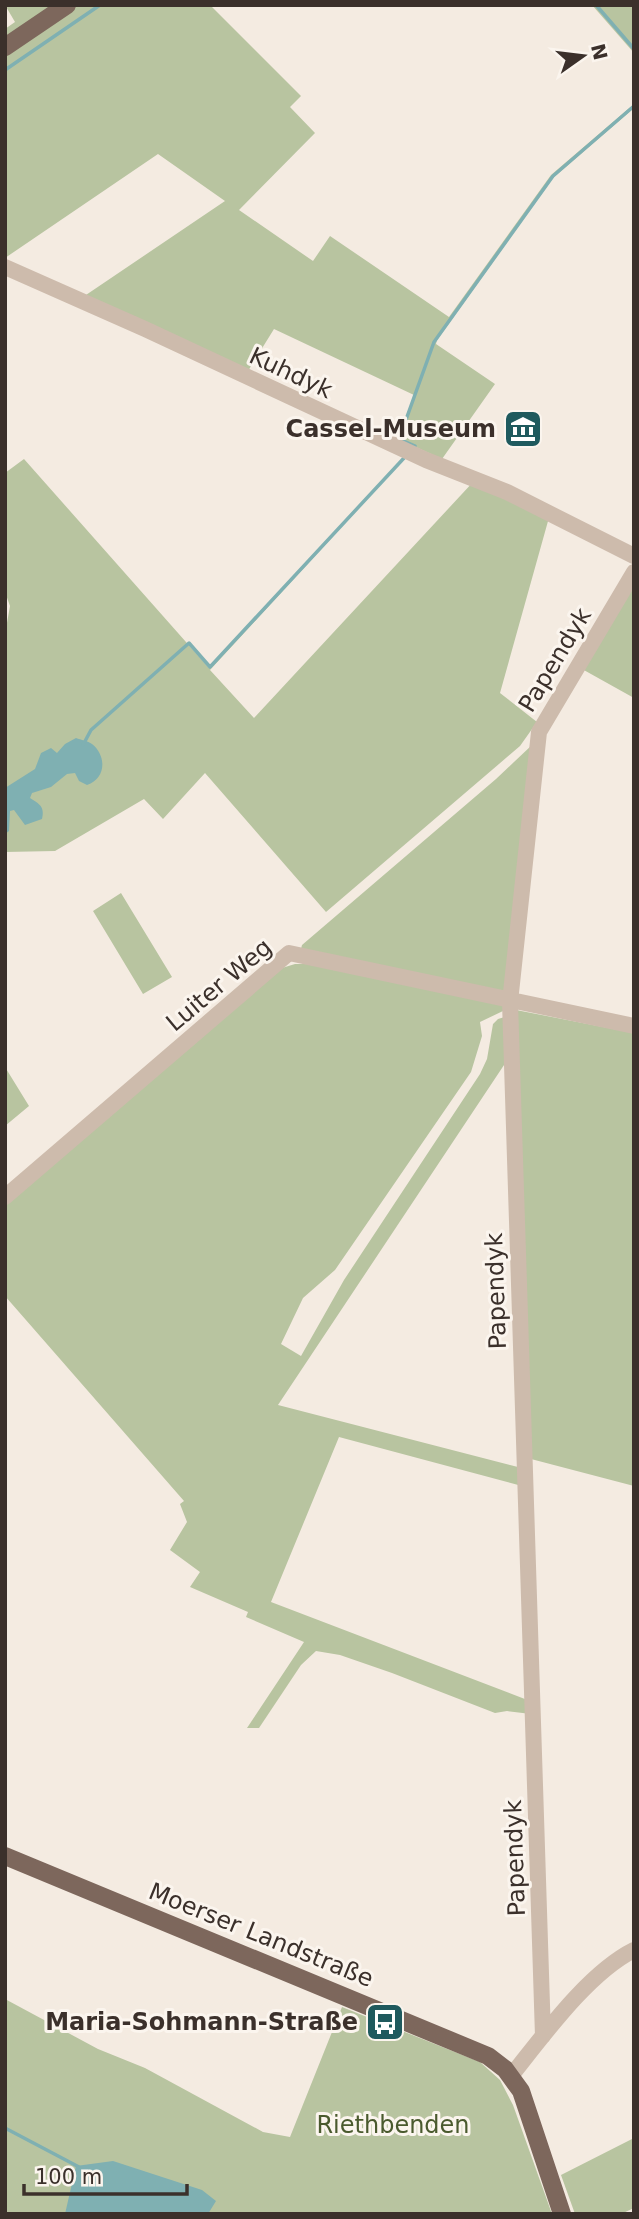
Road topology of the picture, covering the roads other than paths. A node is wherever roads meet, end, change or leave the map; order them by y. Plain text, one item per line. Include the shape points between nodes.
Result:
1 (67, 5) edge
2 (5, 47) edge
3 (5, 267) edge
4 (634, 556) edge
5 (634, 572) edge
6 (510, 1002) junction
7 (634, 1026) edge
8 (5, 1197) edge
9 (5, 1856) edge
10 (634, 1950) edge
11 (543, 2036) junction
12 (511, 2076) junction
13 (562, 2214) edge

1 - 2 main road
3 - 4 street, Kuhdyk via 426,460 507,492
5 - 6 street, Papendyk via 539,732
6 - 7 street, Luiter Weg
6 - 8 street, Luiter Weg via 289,953
6 - 11 street, Papendyk
9 - 12 main road, Moerser Landstraße via 476,2050
10 - 11 street via 618,1958
11 - 12 street
12 - 13 main road, Moerser Landstraße via 525,2100

